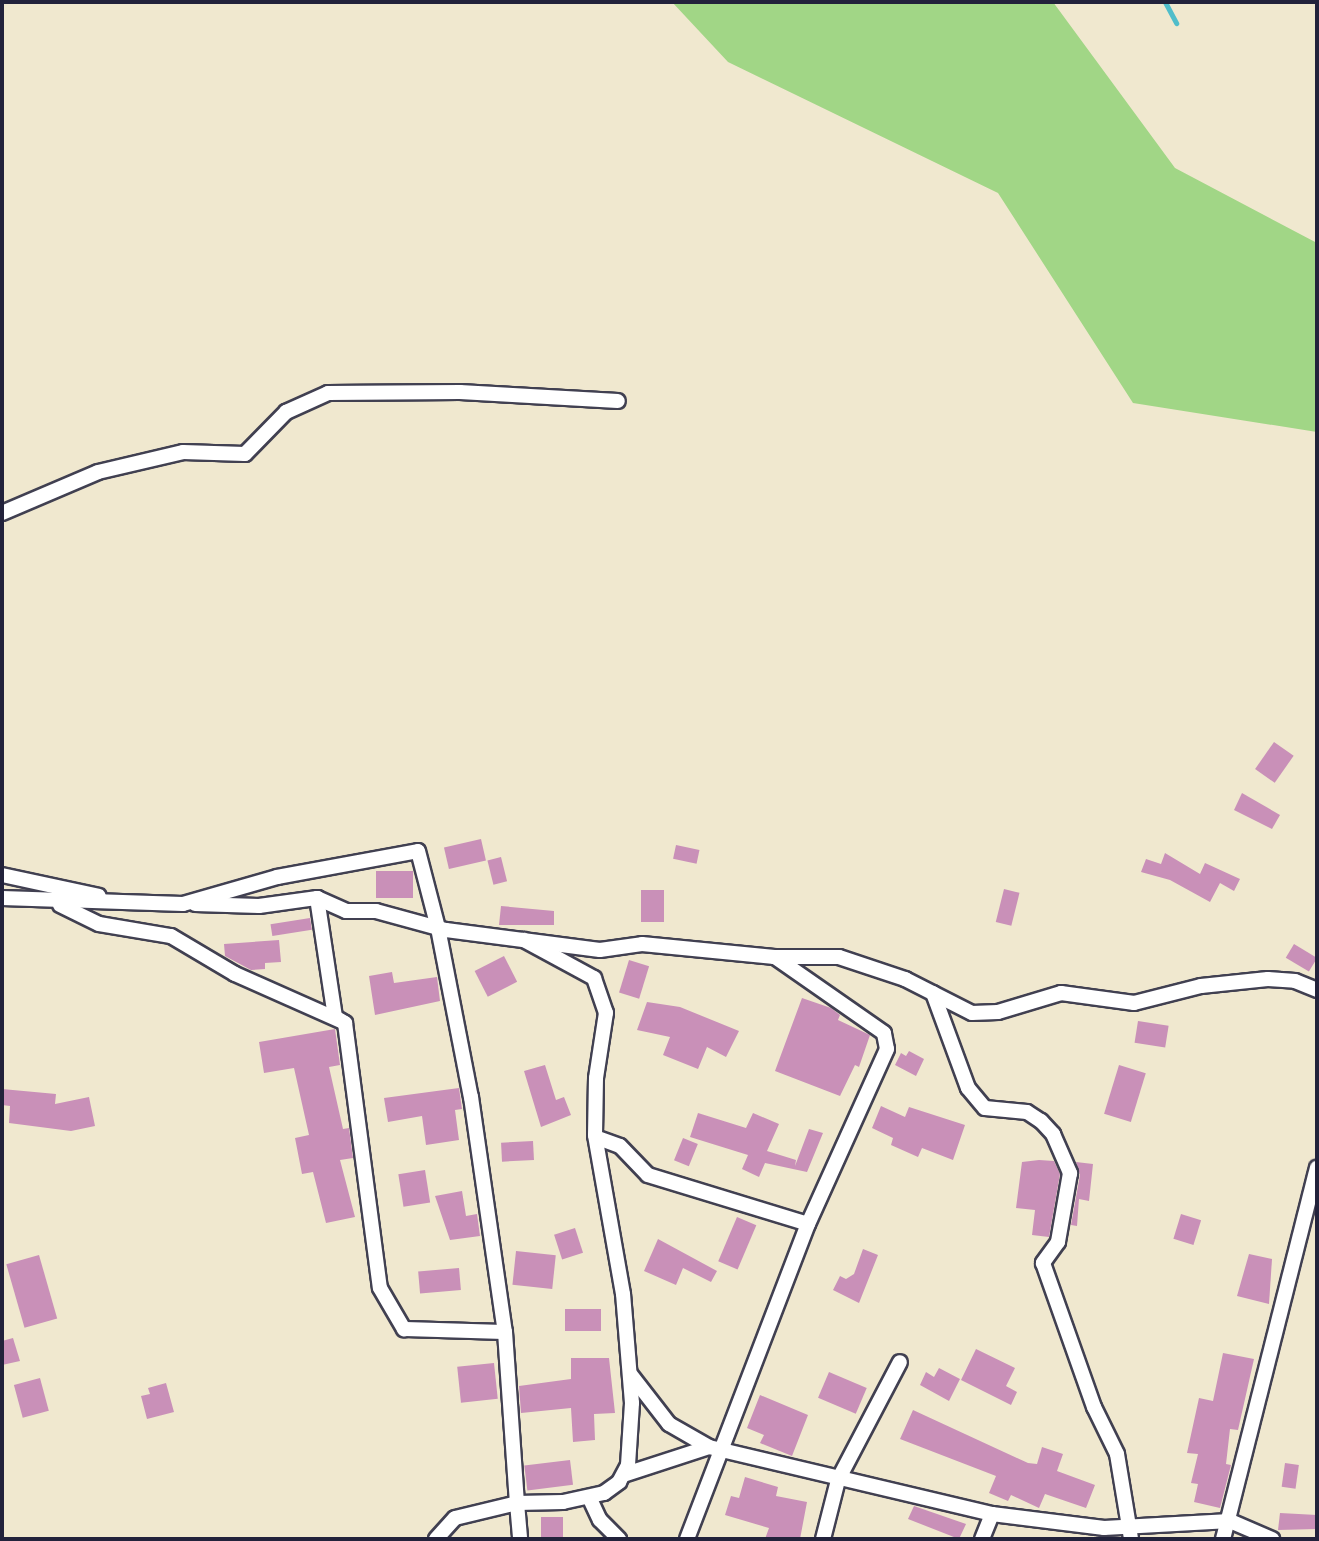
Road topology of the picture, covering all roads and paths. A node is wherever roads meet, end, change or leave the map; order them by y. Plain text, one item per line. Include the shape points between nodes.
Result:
1 (618, 401) dead end
2 (2, 513) edge
3 (2, 875) edge
4 (2, 898) edge
5 (317, 898) junction
6 (116, 901) junction
7 (56, 903) junction
8 (183, 904) junction
9 (438, 928) junction
10 (524, 940) junction
11 (774, 957) junction
12 (1317, 990) edge
13 (933, 993) junction
14 (345, 1023) junction
15 (598, 1138) junction
16 (1317, 1168) edge
17 (808, 1224) junction
18 (505, 1332) junction
19 (900, 1362) dead end
20 (628, 1371) junction
21 (714, 1449) junction
22 (626, 1474) junction
23 (838, 1480) junction
24 (590, 1499) junction
25 (517, 1503) junction
26 (992, 1514) junction
27 (1230, 1521) junction
28 (1104, 1528) junction
29 (1129, 1533) edge
30 (436, 1539) edge
31 (520, 1539) edge
32 (619, 1539) edge
33 (687, 1539) edge
34 (823, 1539) edge
35 (982, 1539) edge
36 (1117, 1539) edge
37 (1223, 1539) edge
38 (1272, 1539) edge

1 - 2 street via 460,392 328,393 286,412 245,454 183,452 98,472
3 - 6 street
4 - 7 street
5 - 8 street via 259,906
5 - 9 street via 346,911 376,911
5 - 14 street via 335,1017
6 - 7 street
6 - 8 street
7 - 14 street via 99,924 171,936 235,974
8 - 9 street via 264,880 413,850 421,855
9 - 10 street
9 - 18 street via 471,1097
10 - 11 street via 600,950 642,944
10 - 15 street via 594,978 604,1000 596,1078
11 - 13 street via 846,958
11 - 17 street via 884,1033 888,1041
12 - 13 street via 1268,979 1201,986 1134,1003 1052,994 987,1013 972,1013
13 - 29 street via 968,1088 985,1108 1027,1112 1041,1121 1053,1134 1070,1173 1058,1242 1043,1263 1094,1407 1117,1454
14 - 18 street via 380,1288 391,1310 404,1329 413,1331
15 - 17 street via 620,1146 648,1175
15 - 20 street via 621,1279
16 - 27 street
17 - 21 street
18 - 25 street
19 - 23 street
20 - 21 street via 669,1424
20 - 22 street via 632,1403
21 - 22 street
21 - 23 street
21 - 33 street
22 - 24 street
23 - 26 street
23 - 34 street
24 - 25 street
24 - 32 street via 600,1520
25 - 30 street via 455,1518
25 - 31 street
26 - 28 street
26 - 35 street
27 - 29 street
27 - 37 street
27 - 38 street
28 - 29 street
28 - 36 street

